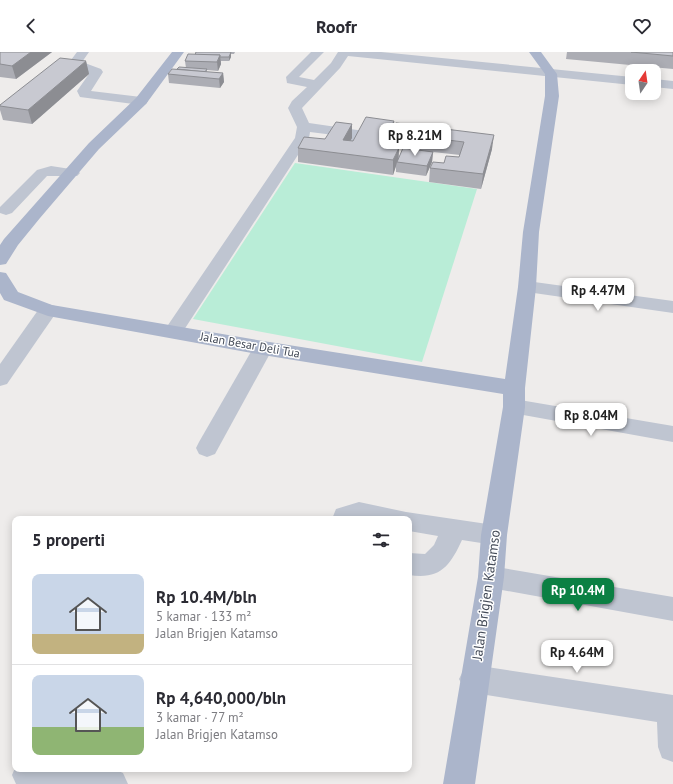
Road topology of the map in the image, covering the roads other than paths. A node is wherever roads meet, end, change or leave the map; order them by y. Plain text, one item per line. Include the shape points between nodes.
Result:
1 (83, 52) edge
2 (178, 52) edge
3 (318, 52) edge
4 (344, 52) edge
5 (535, 52) edge
6 (388, 54) edge
7 (551, 74) junction
8 (625, 80) edge
9 (315, 84) junction
10 (661, 84) edge
11 (673, 85) edge
12 (141, 101) junction
13 (304, 127) junction
14 (351, 154) edge
15 (72, 173) junction
16 (3, 210) edge
17 (34, 214) junction
18 (0, 260) edge
19 (0, 277) edge
20 (527, 287) junction
21 (673, 307) edge
22 (48, 310) junction
23 (173, 332) junction
24 (263, 348) junction
25 (0, 379) edge
26 (514, 398) junction
27 (673, 434) edge
28 (207, 448) dead end
29 (345, 516) edge
30 (381, 516) edge
31 (412, 522) edge
32 (454, 530) junction
33 (494, 536) junction
34 (412, 565) edge
35 (491, 577) junction
36 (673, 609) edge
37 (474, 678) junction
38 (672, 710) edge
39 (673, 748) edge
40 (28, 775) dead end
41 (112, 784) edge
42 (459, 784) edge

1 - 12 street via 74,64 97,72 84,91 85,94
2 - 12 main road
3 - 9 street via 292,78
4 - 6 street
4 - 9 street via 336,65
5 - 7 main road
6 - 7 street
7 - 8 street
7 - 20 main road, Jalan Brigjen Katamso via 552,96 531,232
9 - 13 street via 295,108
10 - 11 street
12 - 15 main road via 94,146
13 - 14 street via 360,134
13 - 23 street via 302,138
15 - 16 street via 42,172
15 - 17 main road
16 - 17 street
17 - 18 main road via 10,243
19 - 22 main road, Jalan Besar Deli Tua via 11,296
20 - 21 street
20 - 26 main road, Jalan Brigjen Katamso
22 - 23 main road, Jalan Besar Deli Tua
22 - 25 street
23 - 24 main road, Jalan Besar Deli Tua
24 - 26 main road, Jalan Besar Deli Tua
24 - 28 street
26 - 27 street
26 - 33 main road, Jalan Brigjen Katamso
29 - 30 street via 359,512
31 - 32 street
32 - 33 street
32 - 34 street via 439,560 430,565
33 - 35 main road, Jalan Brigjen Katamso
35 - 36 street
35 - 37 main road, Jalan Brigjen Katamso
37 - 38 street
37 - 42 main road, Jalan Brigjen Katamso
38 - 39 street
40 - 41 street

